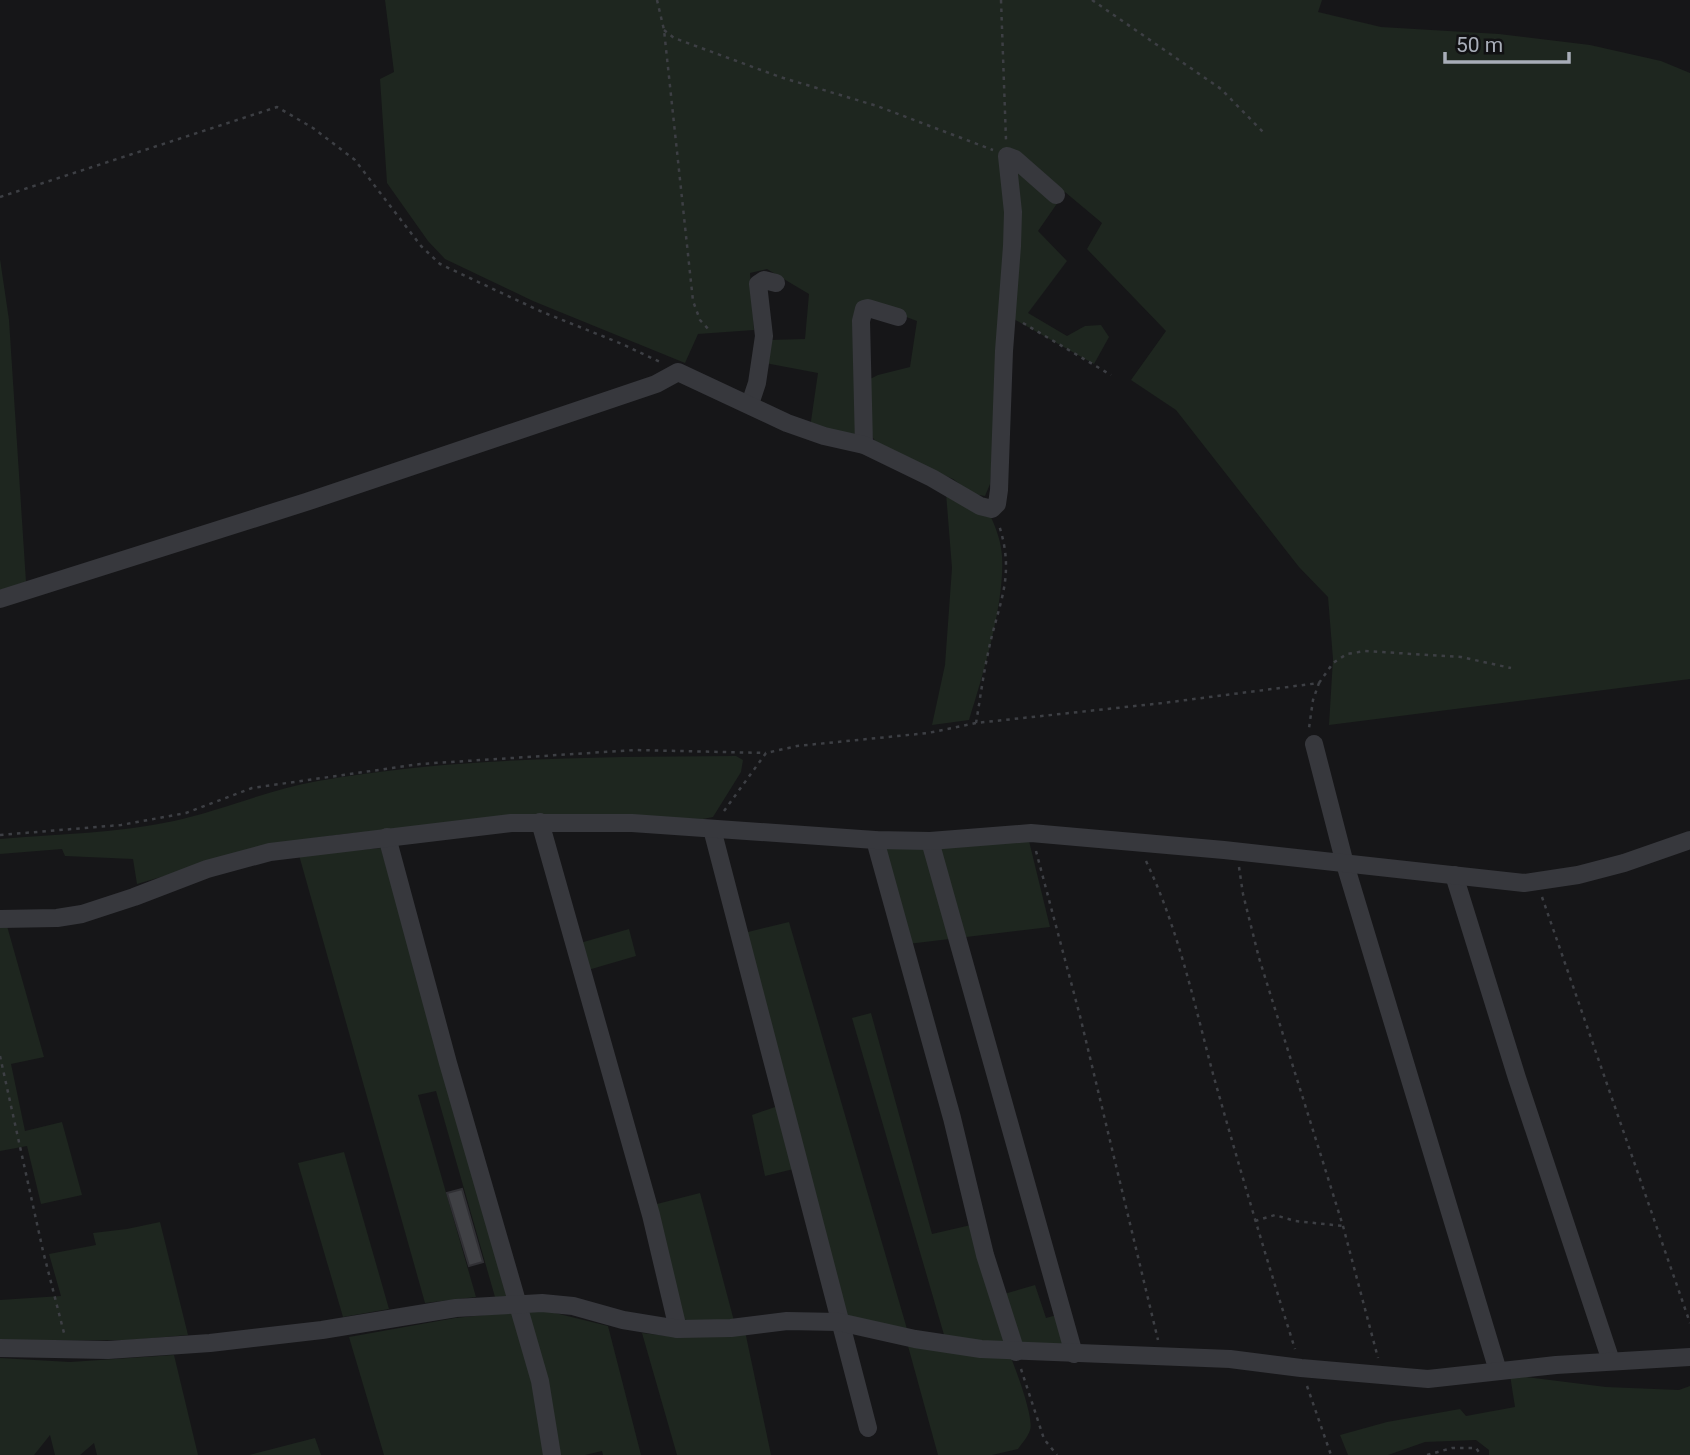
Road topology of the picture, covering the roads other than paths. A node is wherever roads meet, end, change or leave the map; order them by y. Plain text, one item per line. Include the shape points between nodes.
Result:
1 (1056, 195) dead end
2 (776, 283) dead end
3 (898, 317) dead end
4 (750, 404) junction
5 (864, 445) junction
6 (0, 599) edge
7 (1314, 744) road end
8 (540, 822) junction
9 (712, 829) junction
10 (387, 837) junction
11 (875, 841) junction
12 (930, 841) junction
13 (1689, 844) edge
14 (1345, 864) junction
15 (1454, 875) junction
16 (0, 919) edge
17 (518, 1304) junction
18 (839, 1322) junction
19 (678, 1329) junction
20 (0, 1348) edge
21 (1016, 1352) junction
22 (1074, 1354) junction
23 (1690, 1357) edge
24 (1611, 1361) junction
25 (1498, 1371) junction
26 (868, 1428) dead end
27 (552, 1455) edge

1 - 5 street via 1007,156 1013,212 997,504 992,509 980,506
2 - 4 street via 764,280 758,284 764,336
3 - 5 street via 864,309
4 - 5 street via 812,432
4 - 6 street via 678,372 656,384 381,477
7 - 14 street
8 - 9 street
8 - 10 street
8 - 19 street via 651,1215
9 - 11 street
9 - 18 street
10 - 16 street via 256,855 82,914
10 - 17 street
11 - 12 street
11 - 21 street via 985,1255
12 - 14 street via 1031,833
12 - 22 street
13 - 15 street via 1578,875 1524,883
14 - 15 street
14 - 25 street
15 - 24 street
17 - 19 street via 564,1305
17 - 20 street via 456,1308 259,1338 65,1350
17 - 27 street via 540,1381
18 - 19 street
18 - 21 street via 950,1345
18 - 26 street
21 - 22 street
22 - 25 street via 1230,1359 1440,1379
23 - 24 street
24 - 25 street

